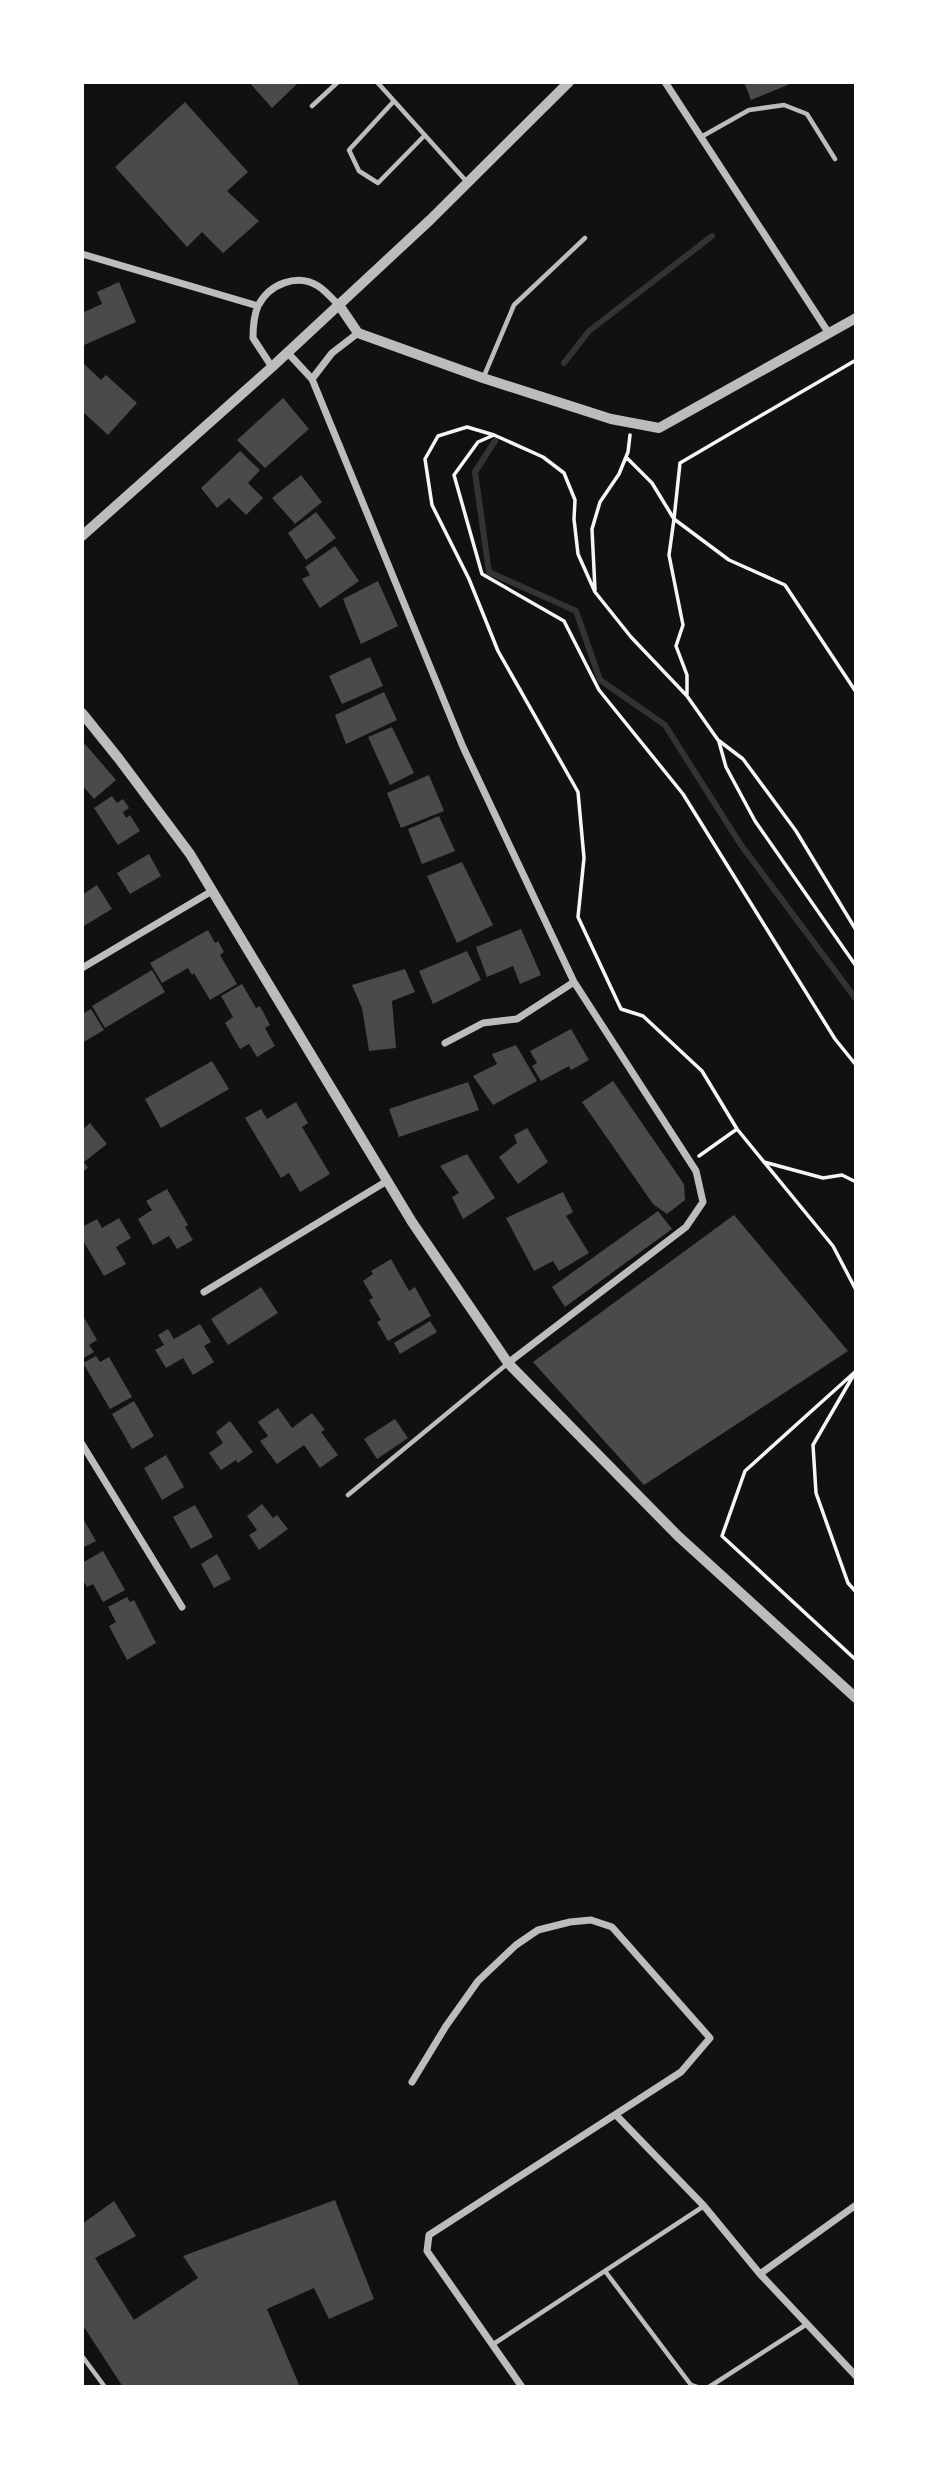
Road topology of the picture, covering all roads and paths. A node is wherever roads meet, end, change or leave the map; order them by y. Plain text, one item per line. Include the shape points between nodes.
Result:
1 (338, 82) edge
2 (377, 82) edge
3 (665, 82) edge
4 (568, 83) edge
5 (394, 101) junction
6 (312, 106) dead end
7 (425, 135) junction
8 (701, 137) junction
9 (835, 159) dead end
10 (467, 182) junction
11 (585, 238) dead end
12 (82, 254) edge
13 (339, 305) junction
14 (258, 306) junction
15 (856, 318) edge
16 (828, 332) junction
17 (358, 333) junction
18 (287, 352) junction
19 (856, 360) edge
20 (272, 368) junction
21 (483, 378) junction
22 (312, 379) junction
23 (631, 424) junction
24 (494, 435) junction
25 (626, 457) junction
26 (674, 519) junction
27 (82, 536) edge
28 (595, 592) junction
29 (856, 692) edge
30 (687, 696) junction
31 (82, 713) edge
32 (718, 740) junction
33 (212, 891) junction
34 (856, 930) edge
35 (856, 965) edge
36 (82, 968) edge
37 (574, 982) junction
38 (444, 1043) dead end
39 (856, 1065) edge
40 (737, 1129) junction
41 (762, 1161) junction
42 (691, 1163) junction
43 (387, 1181) junction
44 (856, 1182) edge
45 (856, 1290) edge
46 (204, 1292) dead end
47 (508, 1363) junction
48 (856, 1371) edge
49 (82, 1444) edge
50 (348, 1495) dead end
51 (856, 1592) edge
52 (181, 1606) dead end
53 (856, 1660) edge
54 (856, 1699) edge
55 (412, 2082) dead end
56 (616, 2115) junction
57 (856, 2205) edge
58 (704, 2206) junction
59 (605, 2271) junction
60 (760, 2274) junction
61 (807, 2324) junction
62 (491, 2346) junction
63 (82, 2356) edge
64 (856, 2376) edge
65 (105, 2387) edge
66 (522, 2387) edge
67 (697, 2387) edge
68 (709, 2387) edge

1 - 6 lane
2 - 5 lane
3 - 8 street
4 - 10 street
5 - 7 lane
5 - 7 lane via 349,150 359,171 378,183
7 - 10 lane
8 - 9 lane via 749,110 784,105 807,114
8 - 16 street
10 - 13 street
11 - 21 lane via 514,305
12 - 14 street
13 - 14 street via 318,286 301,280 273,287
13 - 17 street
13 - 18 street
14 - 20 street via 253,338
15 - 16 street
16 - 23 street via 659,428
17 - 21 street
17 - 22 street via 332,353
18 - 20 street
18 - 22 street
19 - 26 path via 680,463
20 - 27 street
21 - 23 street
22 - 37 street via 463,747
23 - 25 path
24 - 28 path via 543,457 564,473 575,500 578,554
24 - 39 path via 478,442 454,475 482,574 564,621 599,691 683,794 835,1039
24 - 40 path via 467,427 438,436 425,459 432,505 498,651 578,792 583,858 578,917 598,965 621,1009 643,1016 702,1071
25 - 26 path via 652,482
25 - 28 path via 600,502 592,529
26 - 29 path via 729,560 785,585
26 - 30 path via 669,555 683,625 676,646 687,675
28 - 30 path
30 - 32 path
31 - 33 street via 190,854
32 - 34 path via 743,759 796,831
32 - 35 path via 726,767 755,821
33 - 36 street
33 - 43 street
37 - 38 street via 517,1019 483,1023
37 - 42 street
40 - 41 path
40 - 42 path
41 - 44 path via 823,1178 842,1175
41 - 45 path via 833,1246
42 - 47 street via 703,1202 686,1227
43 - 46 street
43 - 47 street
47 - 50 lane
47 - 54 street via 678,1536
48 - 51 path via 813,1445 816,1493 848,1583
48 - 53 path via 745,1471 722,1536
49 - 52 street
55 - 56 street via 478,1981 516,1945 538,1930 591,1920 612,1927 710,2038 681,2071
56 - 58 street
56 - 62 street via 429,2235 427,2251
57 - 60 street
58 - 59 lane
58 - 60 street
59 - 62 lane
59 - 67 lane
60 - 61 street
61 - 64 street
61 - 68 lane
62 - 66 street
63 - 65 lane

